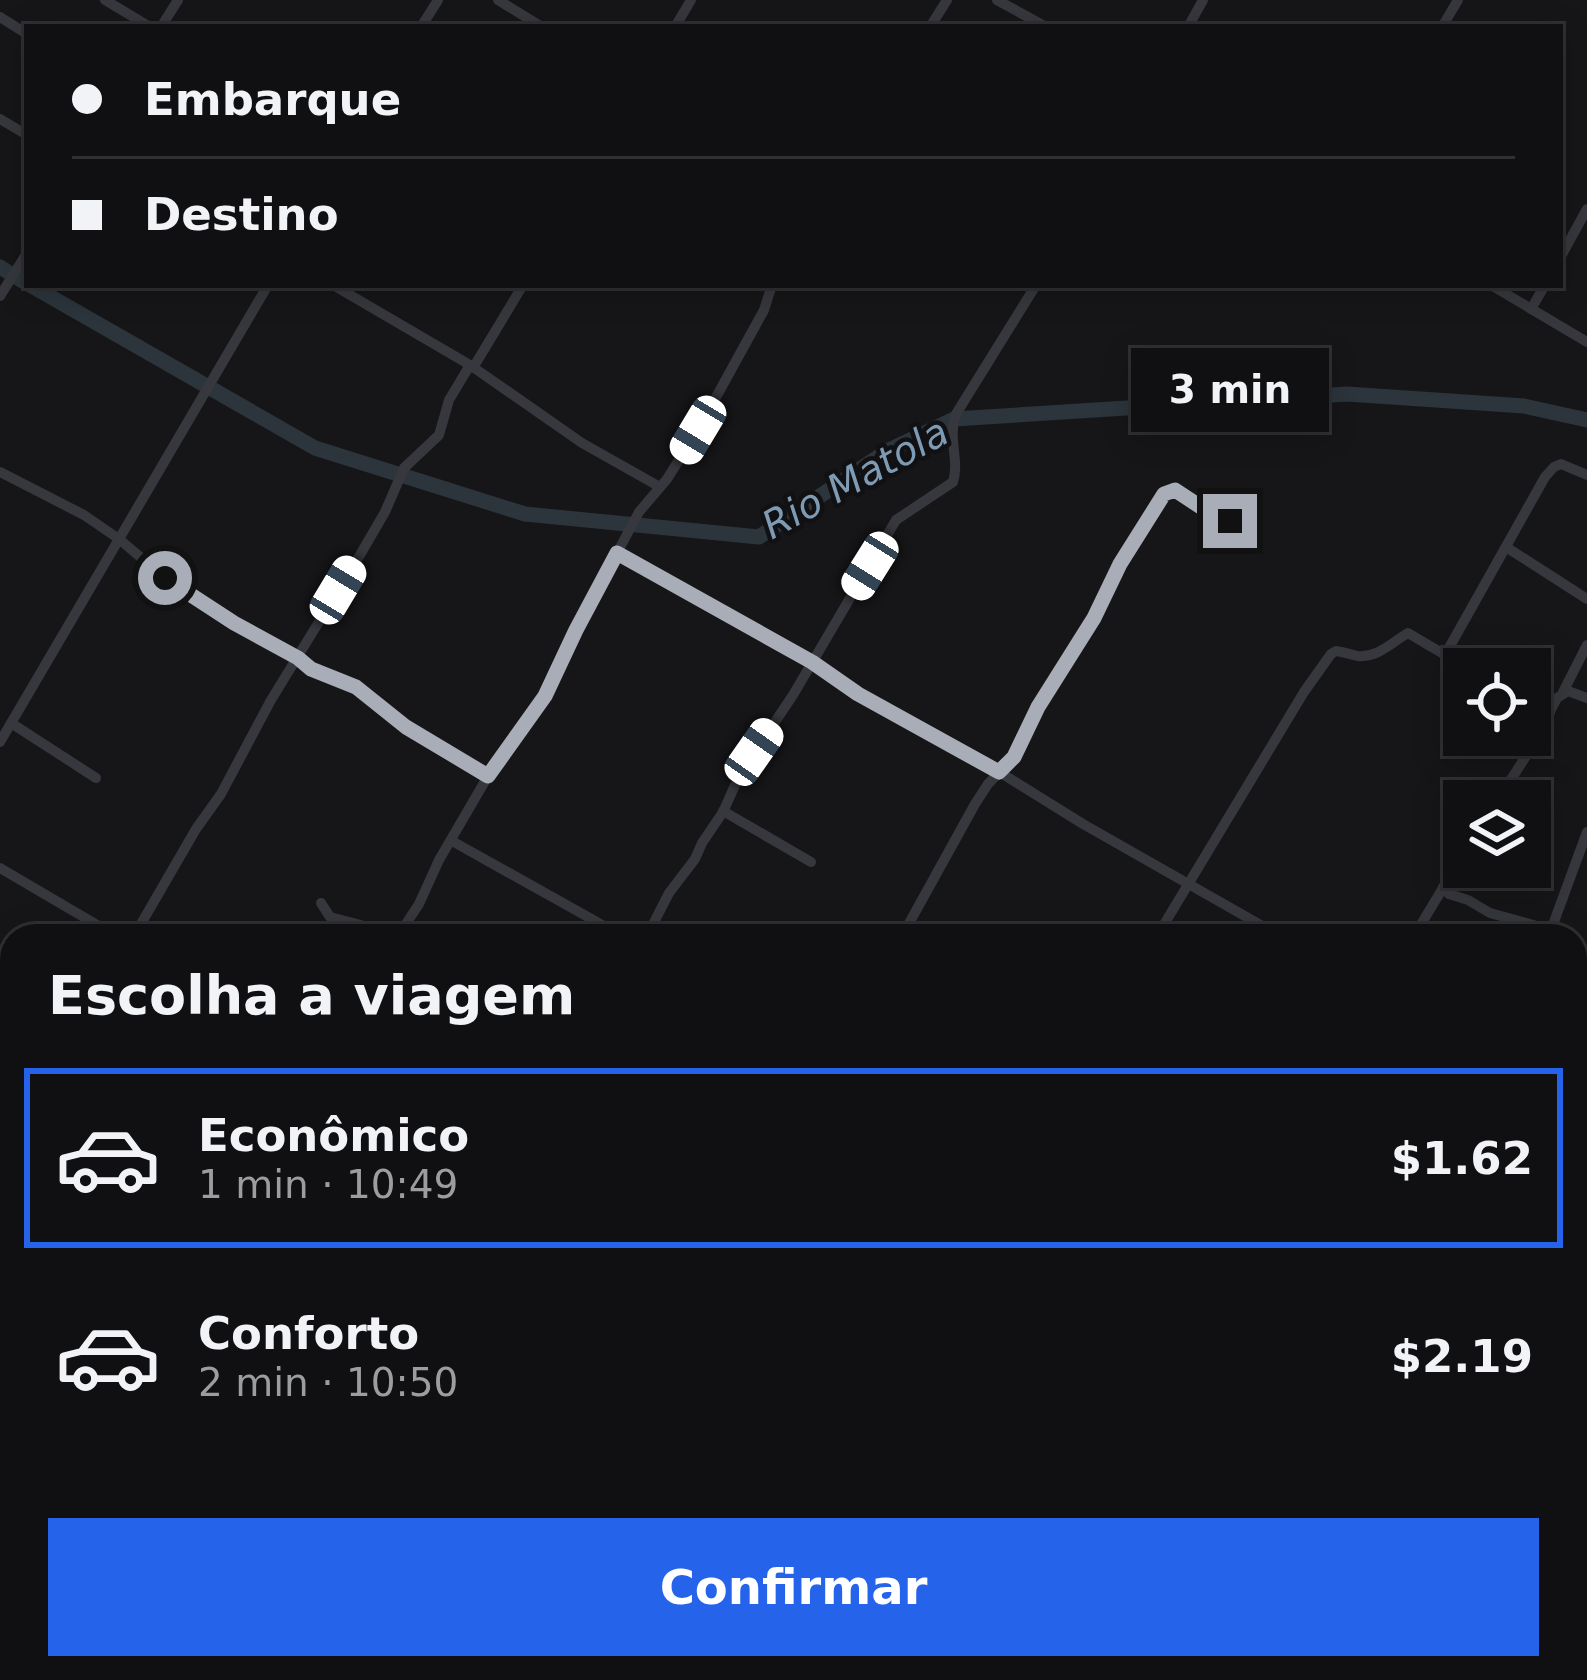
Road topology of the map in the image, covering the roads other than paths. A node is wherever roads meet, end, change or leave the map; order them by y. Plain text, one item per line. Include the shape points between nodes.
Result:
1 (105, 0) edge
2 (498, 0) edge
3 (997, 0) edge
4 (145, 24) edge
5 (537, 24) edge
6 (1041, 24) edge
7 (1587, 209) edge
8 (1563, 253) edge
9 (24, 258) edge
10 (266, 288) edge
11 (338, 288) edge
12 (521, 288) edge
13 (771, 288) edge
14 (1034, 288) edge
15 (1496, 288) edge
16 (1543, 288) edge
17 (0, 296) edge
18 (1532, 309) junction
19 (1587, 342) edge
20 (472, 367) junction
21 (0, 472) edge
22 (1587, 476) edge
23 (660, 487) junction
24 (1247, 514) dead end
25 (119, 539) junction
26 (1506, 547) junction
27 (617, 553) junction
28 (1587, 599) edge
29 (1587, 645) edge
30 (1449, 648) edge
31 (1443, 654) edge
32 (298, 658) junction
33 (812, 662) junction
34 (1563, 692) junction
35 (1587, 698) edge
36 (1551, 710) edge
37 (11, 723) junction
38 (0, 742) edge
39 (999, 772) junction
40 (488, 776) junction
41 (96, 778) dead end
42 (723, 811) junction
43 (1587, 832) edge
44 (452, 841) junction
45 (811, 862) dead end
46 (0, 868) edge
47 (1190, 885) junction
48 (1446, 888) edge
49 (1443, 893) junction
50 (321, 903) dead end
51 (96, 924) edge
52 (141, 924) edge
53 (355, 924) edge
54 (406, 924) edge
55 (601, 924) edge
56 (653, 924) edge
57 (909, 924) edge
58 (1165, 924) edge
59 (1259, 924) edge
60 (1422, 924) edge
61 (1529, 924) edge
62 (1553, 924) edge

1 - 4 street
2 - 5 street
3 - 6 street
7 - 8 street
9 - 17 street
10 - 25 street
11 - 20 street
12 - 20 street
13 - 23 street
14 - 33 street via 954,419 956,478 896,520
15 - 18 street
16 - 18 street
18 - 19 street
20 - 23 street
20 - 32 street via 449,400 439,435 404,469
21 - 25 street
22 - 26 street via 1554,467
23 - 27 street
24 - 39 street via 1224,520 1175,490 1164,494
25 - 32 street via 165,578
25 - 37 street
26 - 28 street
26 - 30 street
27 - 33 street
27 - 40 street via 545,696
29 - 34 street
31 - 47 street via 1408,633 1381,651 1331,654
32 - 40 street
32 - 52 street
33 - 39 street
33 - 42 street
34 - 35 street
34 - 36 street
37 - 38 street
37 - 41 street
39 - 47 street
39 - 57 street
40 - 44 street
42 - 45 street
42 - 56 street
43 - 62 street
44 - 54 street
44 - 55 street
46 - 51 street
47 - 58 street
47 - 59 street
48 - 49 street
49 - 60 street
49 - 61 street
50 - 53 street via 333,920

